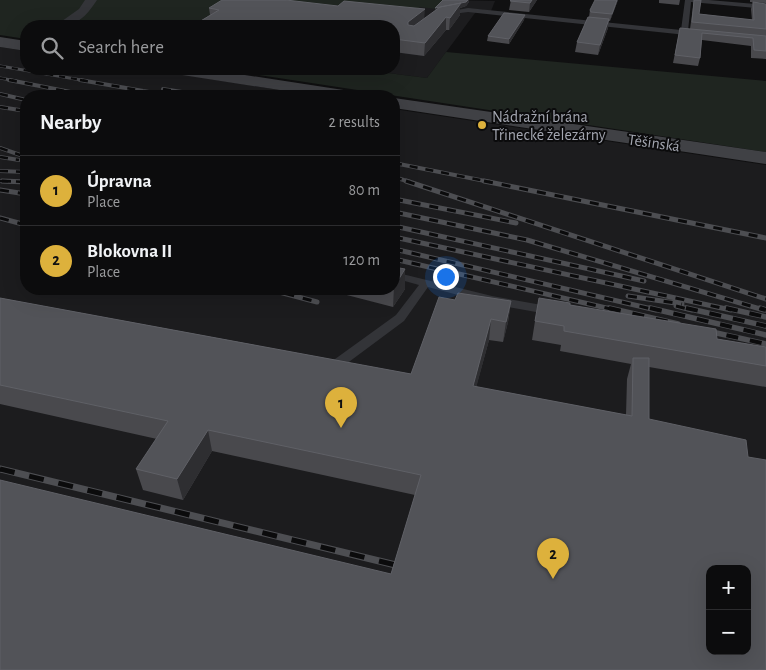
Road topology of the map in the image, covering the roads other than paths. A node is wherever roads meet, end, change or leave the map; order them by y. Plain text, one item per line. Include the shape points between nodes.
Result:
1 (91, 0) edge
2 (688, 0) edge
3 (766, 7) edge
4 (440, 14) edge
5 (70, 20) edge
6 (684, 33) junction
7 (702, 35) edge
8 (0, 42) edge
9 (20, 45) edge
10 (215, 75) edge
11 (311, 90) edge
12 (400, 104) edge
13 (766, 158) edge
14 (400, 277) edge
15 (425, 284) junction
16 (564, 313) edge
17 (316, 371) edge

1 - 5 street via 83,12
2 - 3 lane
2 - 6 lane
4 - 6 lane via 468,10
6 - 7 lane
8 - 9 main road
10 - 11 main road
12 - 13 main road, Těšínská
14 - 15 lane
15 - 16 lane
15 - 17 lane via 400,318 325,372

